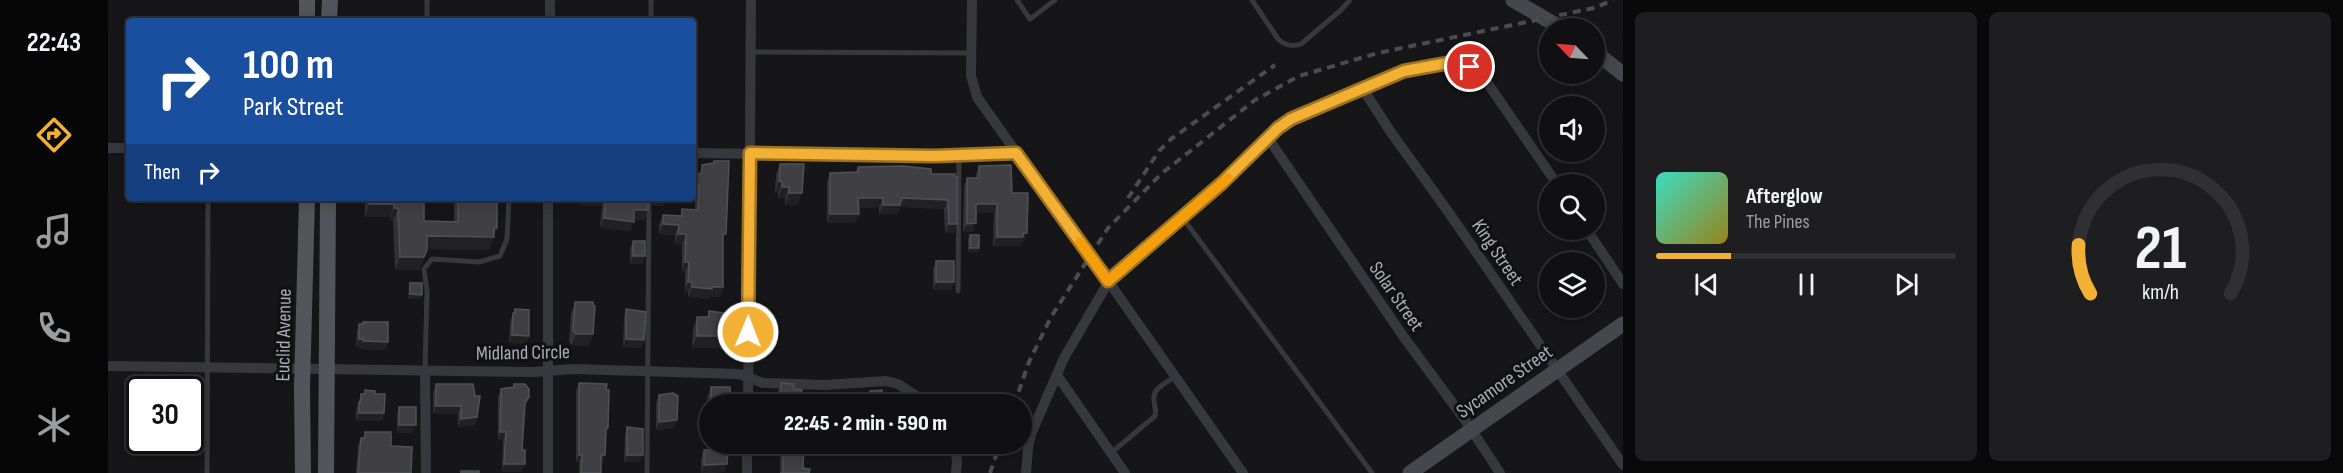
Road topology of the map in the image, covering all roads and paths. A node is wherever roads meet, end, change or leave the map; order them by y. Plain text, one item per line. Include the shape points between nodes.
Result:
1 (307, 0) edge
2 (330, 0) edge
3 (427, 0) edge
4 (550, 0) edge
5 (651, 0) edge
6 (752, 0) edge
7 (972, 0) edge
8 (1017, 0) edge
9 (1054, 0) edge
10 (1252, 0) edge
11 (1350, 0) edge
12 (1513, 0) edge
13 (307, 18) edge
14 (329, 18) edge
15 (427, 18) edge
16 (550, 18) edge
17 (651, 18) edge
18 (1544, 18) edge
19 (751, 52) junction
20 (971, 52) junction
21 (1605, 60) edge
22 (1623, 74) edge
23 (1363, 89) junction
24 (1268, 138) junction
25 (108, 148) edge
26 (126, 148) edge
27 (696, 153) edge
28 (750, 153) junction
29 (1016, 153) junction
30 (959, 155) junction
31 (1550, 174) edge
32 (208, 201) edge
33 (307, 201) edge
34 (328, 201) edge
35 (509, 201) edge
36 (548, 201) edge
37 (649, 201) edge
38 (1182, 217) junction
39 (1594, 240) edge
40 (1108, 281) junction
41 (1623, 284) edge
42 (958, 291) dead end
43 (1623, 324) edge
44 (108, 366) edge
45 (207, 368) junction
46 (303, 368) junction
47 (328, 368) junction
48 (425, 370) junction
49 (548, 370) junction
50 (1557, 370) junction
51 (649, 371) junction
52 (1057, 375) junction
53 (1176, 376) junction
54 (748, 377) junction
55 (748, 394) edge
56 (913, 394) edge
57 (1471, 430) junction
58 (1111, 453) junction
59 (747, 454) edge
60 (956, 454) edge
61 (1623, 465) edge
62 (207, 473) edge
63 (303, 473) edge
64 (326, 473) edge
65 (426, 473) edge
66 (548, 473) edge
67 (647, 473) edge
68 (747, 473) edge
69 (956, 473) edge
70 (1026, 473) edge
71 (1125, 473) edge
72 (1243, 473) edge
73 (1372, 473) edge
74 (1410, 473) edge
75 (1500, 473) edge

1 - 13 main road
2 - 14 main road
3 - 15 lane
4 - 16 street
5 - 17 lane
6 - 19 street
7 - 20 street
8 - 9 lane via 1030,19
10 - 11 lane via 1278,39 1294,46
12 - 18 street
19 - 20 lane
19 - 28 street
20 - 29 street via 971,76 977,97
21 - 22 street
23 - 24 street via 1291,119
23 - 31 street via 1404,71 1448,63 1470,67 1486,81
23 - 50 street, King Street
24 - 38 street
24 - 57 street, Solar Street
25 - 26 street
27 - 28 street
28 - 30 street
28 - 54 street
29 - 30 street
29 - 40 street, bridge
30 - 42 lane
32 - 45 lane
33 - 46 main road, Euclid Avenue
34 - 47 main road
35 - 48 lane via 507,239 500,256 479,262 432,259 424,269
36 - 49 street
37 - 51 lane
38 - 40 street
38 - 73 lane
39 - 41 street
40 - 52 street
40 - 53 street
43 - 50 street, Sycamore Street
44 - 45 street, Midland Circle
45 - 46 street, Midland Circle
45 - 62 lane
46 - 47 street, Midland Circle
46 - 63 main road, Euclid Avenue
47 - 48 street, Midland Circle
47 - 64 main road
48 - 49 street, Midland Circle
48 - 65 street
49 - 51 street, Midland Circle
49 - 66 street
50 - 57 street, Sycamore Street
50 - 61 street, King Street
51 - 54 street, Midland Circle
51 - 67 lane
52 - 58 street
52 - 70 street via 1031,434
53 - 58 lane via 1156,390 1155,416
53 - 72 street
54 - 55 street
54 - 56 street, Midland Circle via 763,383 825,385 886,381
57 - 74 street, Sycamore Street
57 - 75 street, Solar Street
58 - 71 street
59 - 68 street
60 - 69 street

